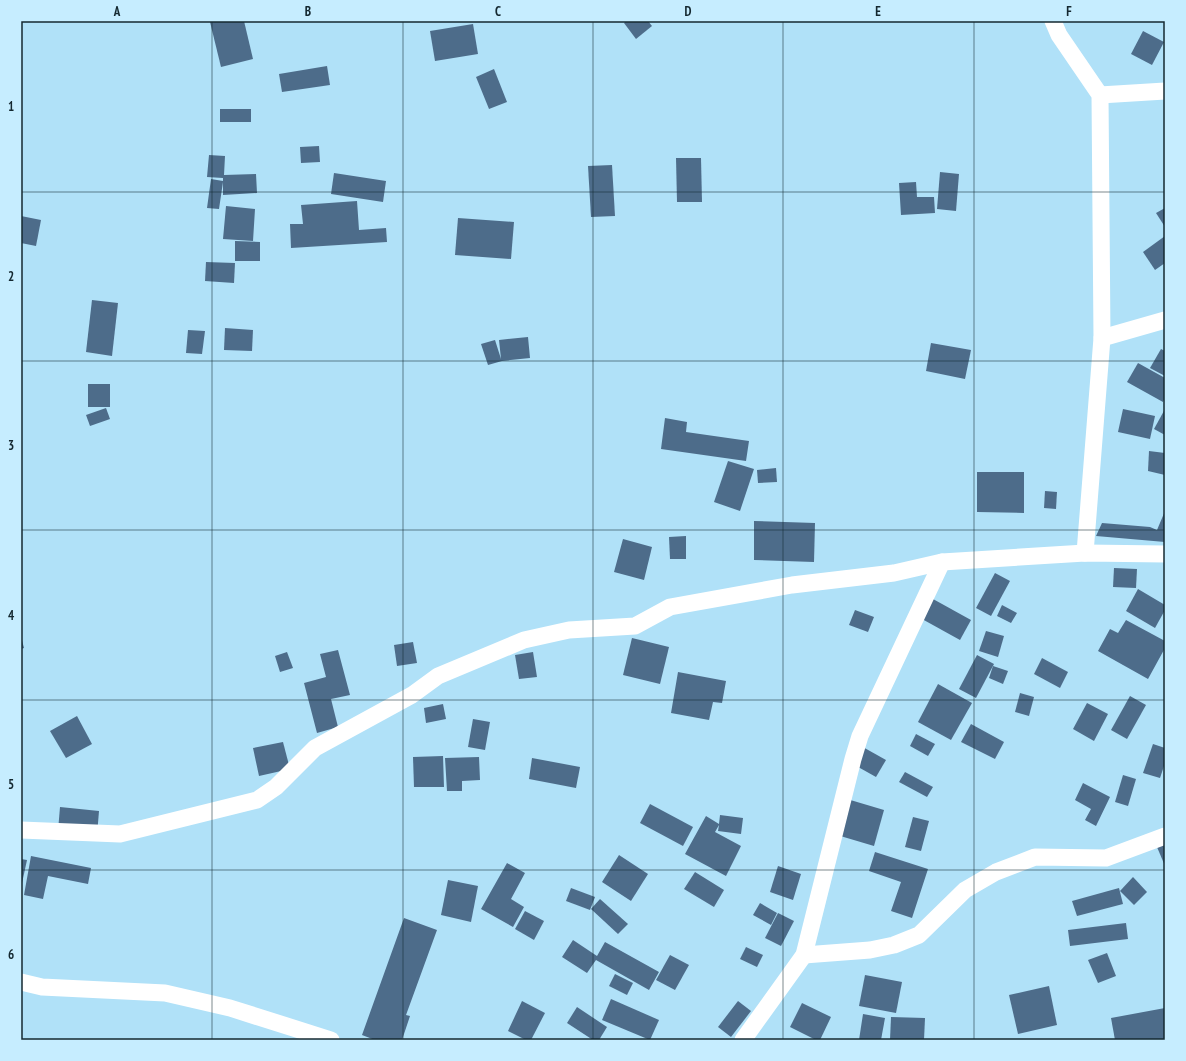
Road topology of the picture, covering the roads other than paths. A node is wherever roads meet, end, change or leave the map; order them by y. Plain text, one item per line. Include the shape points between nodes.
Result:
1 (1053, 21) edge
2 (1165, 91) edge
3 (1100, 95) junction
4 (1165, 320) edge
5 (1102, 338) junction
6 (1085, 553) junction
7 (1165, 554) edge
8 (942, 562) junction
9 (21, 830) edge
10 (1165, 836) edge
11 (804, 955) junction
12 (21, 982) edge
13 (331, 1040) edge
14 (742, 1040) edge

1 - 3 street via 1059,35
2 - 3 street
3 - 5 street
4 - 5 street
5 - 6 street
6 - 7 street
6 - 8 street
8 - 9 street via 894,573 792,585 670,607 635,626 569,630 524,640 438,676 412,695 315,748 276,787 257,800 120,834
8 - 11 street via 860,736 852,759
10 - 11 street via 1106,858 1035,857 996,872 964,890 919,935 894,945 870,950
11 - 14 street
12 - 13 street via 42,987 165,993 230,1008

